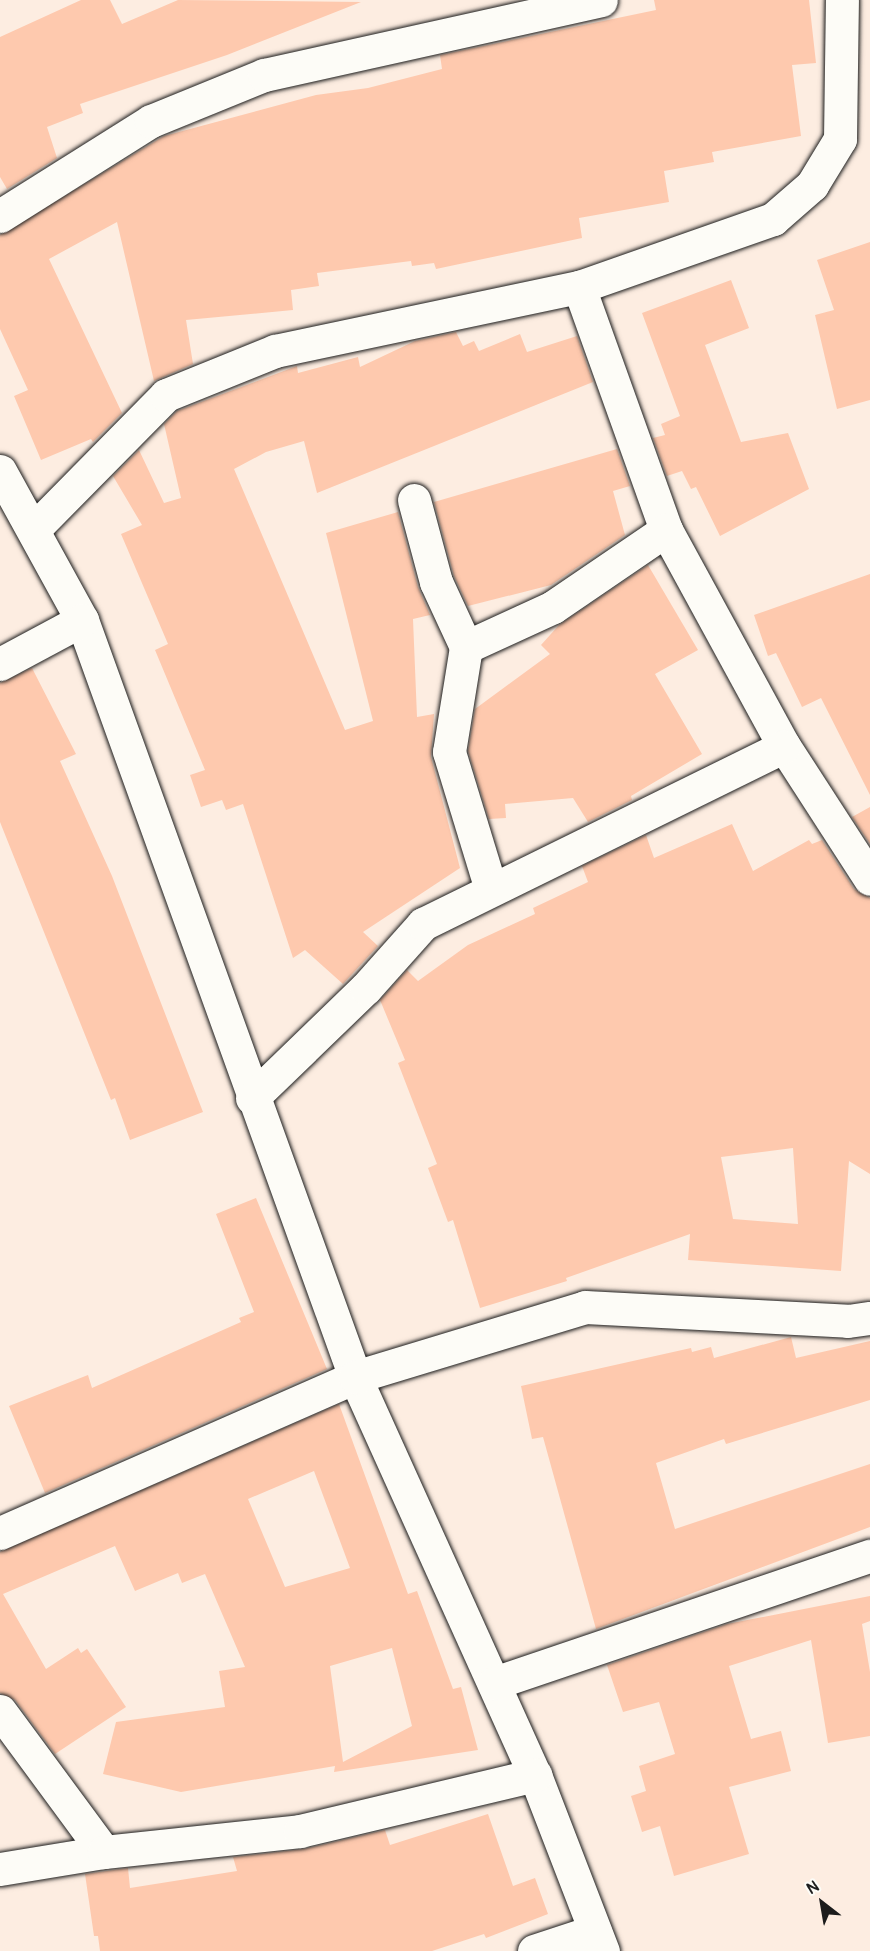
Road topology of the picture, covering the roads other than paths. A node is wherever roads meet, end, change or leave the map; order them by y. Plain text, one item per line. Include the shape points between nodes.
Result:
1 (601, 0) edge
2 (842, 0) edge
3 (0, 216) edge
4 (579, 288) junction
5 (0, 471) edge
6 (414, 500) dead end
7 (34, 529) junction
8 (666, 530) junction
9 (81, 620) junction
10 (466, 647) junction
11 (0, 664) edge
12 (784, 746) junction
13 (870, 879) edge
14 (490, 888) junction
15 (252, 1098) junction
16 (870, 1318) edge
17 (355, 1377) junction
18 (0, 1533) edge
19 (870, 1556) edge
20 (494, 1683) junction
21 (0, 1710) edge
22 (535, 1775) junction
23 (104, 1852) junction
24 (0, 1869) edge
25 (599, 1941) edge
26 (534, 1951) edge

1 - 3 street via 264,75 150,121
2 - 4 street via 840,140 812,185 773,219
4 - 7 street via 275,351 166,395
4 - 8 street
5 - 7 street
6 - 10 street via 436,582
7 - 9 street
8 - 10 street via 553,607
8 - 12 street
9 - 11 street
9 - 15 street
10 - 14 street via 449,752
12 - 13 street
12 - 14 street
14 - 15 street via 423,924 366,988
15 - 17 street
16 - 17 street via 848,1321 585,1307
17 - 18 street
17 - 20 street
19 - 20 street
20 - 22 street
21 - 23 street
22 - 23 street via 300,1832
22 - 25 street
23 - 24 street
25 - 26 street

